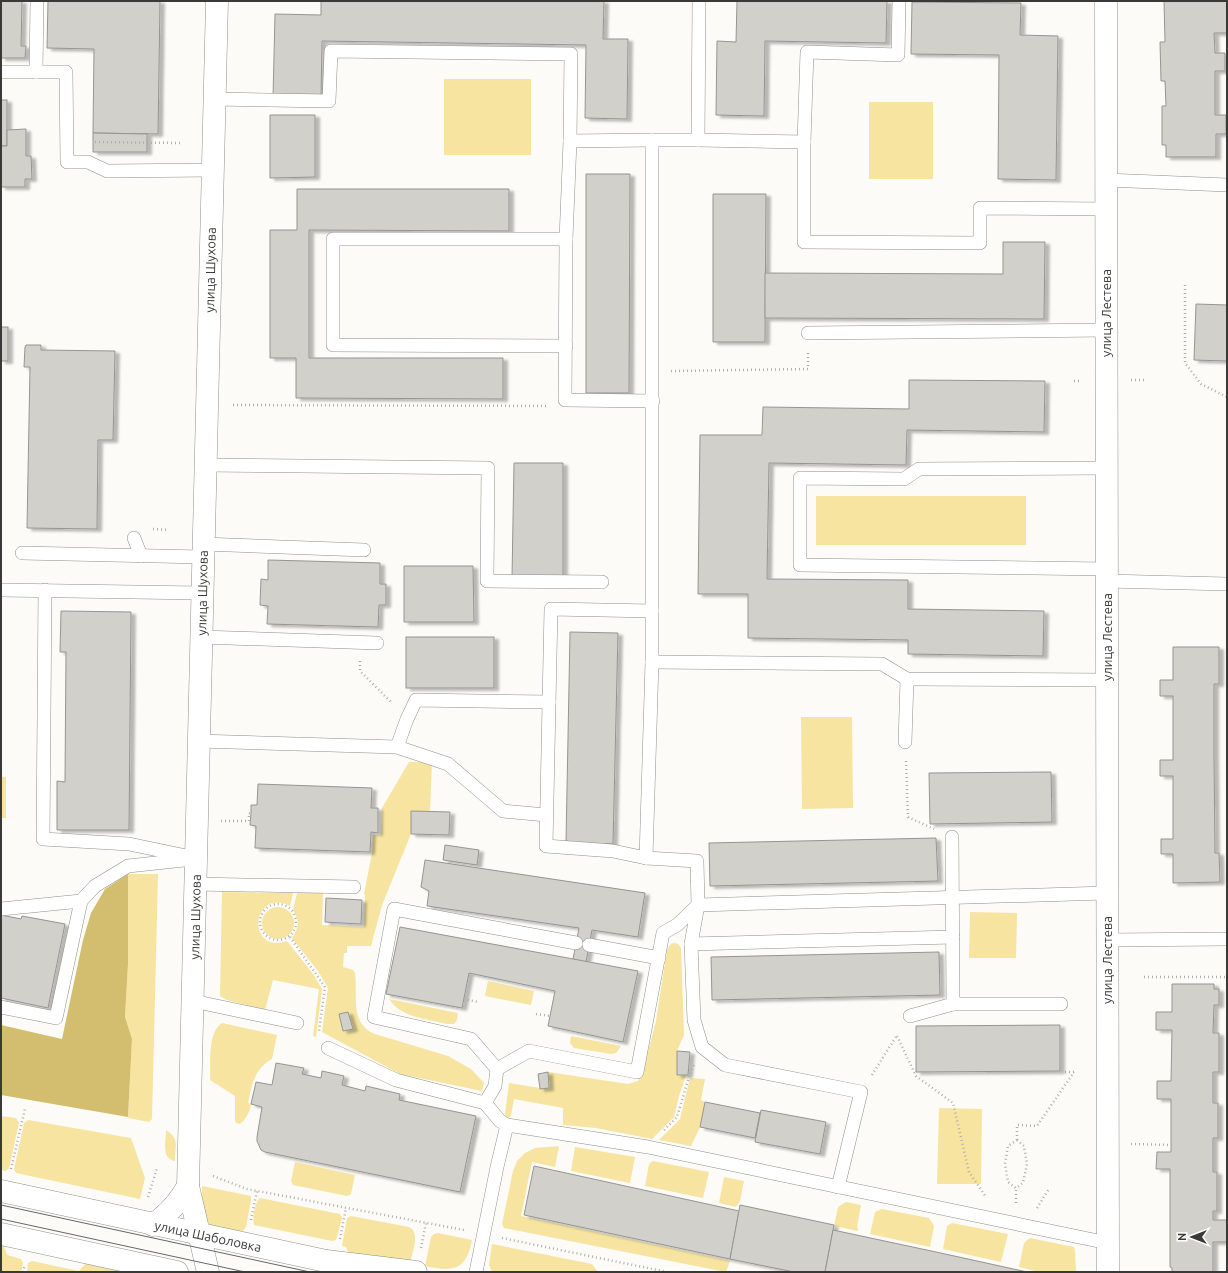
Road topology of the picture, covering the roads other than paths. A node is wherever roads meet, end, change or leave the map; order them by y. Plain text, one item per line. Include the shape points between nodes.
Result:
1 (37, 1) edge
2 (217, 1) edge
3 (699, 1) edge
4 (899, 1) edge
5 (1106, 1) edge
6 (1, 72) edge
7 (36, 72) junction
8 (214, 99) junction
9 (652, 140) junction
10 (698, 140) junction
11 (570, 141) junction
12 (804, 142) junction
13 (212, 170) junction
14 (1106, 180) junction
15 (1227, 185) edge
16 (1106, 210) junction
17 (566, 239) junction
18 (1106, 330) junction
19 (808, 333) road end
20 (566, 346) junction
21 (653, 401) junction
22 (205, 465) junction
23 (1106, 468) junction
24 (134, 538) dead end
25 (364, 550) dead end
26 (203, 551) junction
27 (22, 553) dead end
28 (141, 556) junction
29 (1106, 575) junction
30 (602, 582) dead end
31 (1227, 584) edge
32 (1, 590) edge
33 (45, 590) junction
34 (201, 593) junction
35 (652, 611) junction
36 (201, 637) junction
37 (377, 643) dead end
38 (652, 662) junction
39 (907, 679) junction
40 (1107, 680) junction
41 (549, 702) junction
42 (198, 741) junction
43 (905, 742) road end
44 (397, 747) junction
45 (546, 815) junction
46 (952, 837) road end
47 (196, 858) junction
48 (646, 858) junction
49 (195, 884) junction
50 (354, 887) dead end
51 (1107, 893) junction
52 (952, 898) junction
53 (81, 901) junction
54 (698, 905) junction
55 (1, 909) edge
56 (953, 936) junction
57 (1227, 939) edge
58 (1107, 940) junction
59 (691, 944) junction
60 (658, 958) junction
61 (193, 1001) junction
62 (954, 1004) junction
63 (1061, 1004) dead end
64 (1, 1007) edge
65 (910, 1016) road end
66 (296, 1023) dead end
67 (328, 1048) dead end
68 (497, 1069) junction
69 (485, 1102) junction
70 (507, 1125) junction
71 (6, 1183) edge
72 (188, 1186) junction
73 (838, 1187) junction
74 (153, 1225) junction
75 (1, 1234) edge
76 (199, 1234) junction
77 (1108, 1243) junction
78 (177, 1272) edge
79 (208, 1272) edge
80 (416, 1272) edge
81 (476, 1272) edge
82 (1108, 1272) edge

1 - 7 lane
2 - 8 street, улица Шухова
3 - 10 lane
4 - 12 lane via 898,55 807,52
5 - 14 street, улица Лестева
6 - 7 lane
7 - 13 lane via 66,72 67,162 88,162 107,171
8 - 11 lane via 329,101 331,51 571,54
8 - 13 street, улица Шухова
9 - 10 lane
9 - 11 lane
9 - 21 lane
10 - 12 lane
11 - 17 lane
12 - 16 lane via 804,242 980,243 980,208
13 - 22 street, улица Шухова
14 - 15 lane
14 - 16 street, улица Лестева
16 - 18 street, улица Лестева
17 - 20 lane
17 - 20 lane via 333,239 333,345
18 - 19 lane
18 - 23 street, улица Лестева
20 - 21 lane via 565,400
21 - 35 lane
22 - 26 street, улица Шухова
22 - 30 lane via 488,468 487,581
23 - 29 street, улица Лестева
23 - 29 lane via 919,469 904,479 800,478 800,565
24 - 28 lane
25 - 26 lane
26 - 28 lane
26 - 34 street, улица Шухова
27 - 28 lane
29 - 31 lane
29 - 40 street, улица Лестева
32 - 33 lane
33 - 34 lane
33 - 47 lane via 43,839 129,844
34 - 36 street, улица Шухова
35 - 38 lane
35 - 41 lane via 551,609
36 - 37 lane
36 - 42 street, улица Шухова
38 - 39 lane via 882,664
38 - 48 lane
39 - 40 lane
39 - 43 lane
40 - 51 street, улица Лестева
41 - 44 lane via 416,700
41 - 45 lane
42 - 44 lane
42 - 47 street, улица Шухова
44 - 45 lane via 448,764 503,811
45 - 48 lane via 546,846 613,851
46 - 52 lane
47 - 49 street, улица Шухова
47 - 53 lane via 128,866 95,886
48 - 54 lane via 697,861
49 - 50 lane
49 - 61 street, улица Шухова
51 - 52 lane
51 - 58 street, улица Лестева
52 - 54 lane
52 - 56 lane
53 - 55 lane
53 - 64 lane via 56,1018
54 - 59 lane
54 - 60 lane via 663,933
56 - 59 lane
56 - 62 lane
57 - 58 lane
58 - 77 street, улица Лестева
59 - 73 lane via 694,1020 702,1047 725,1065 861,1092
60 - 68 lane via 637,1072 529,1051
60 - 68 lane via 394,909 374,1017 470,1039
61 - 66 lane
61 - 72 street, улица Шухова
62 - 63 lane
62 - 65 lane
67 - 69 lane via 396,1080
68 - 69 lane via 495,1086
69 - 70 lane via 500,1121
70 - 73 lane via 648,1147
70 - 81 lane
71 - 74 street, улица Шаболовка
72 - 74 street via 174,1207
72 - 76 street, улица Шухова
73 - 77 lane
74 - 76 street, улица Шаболовка
75 - 78 street
76 - 79 street, улица Шухова
76 - 80 street, улица Шаболовка via 326,1261
77 - 82 street, улица Лестева

